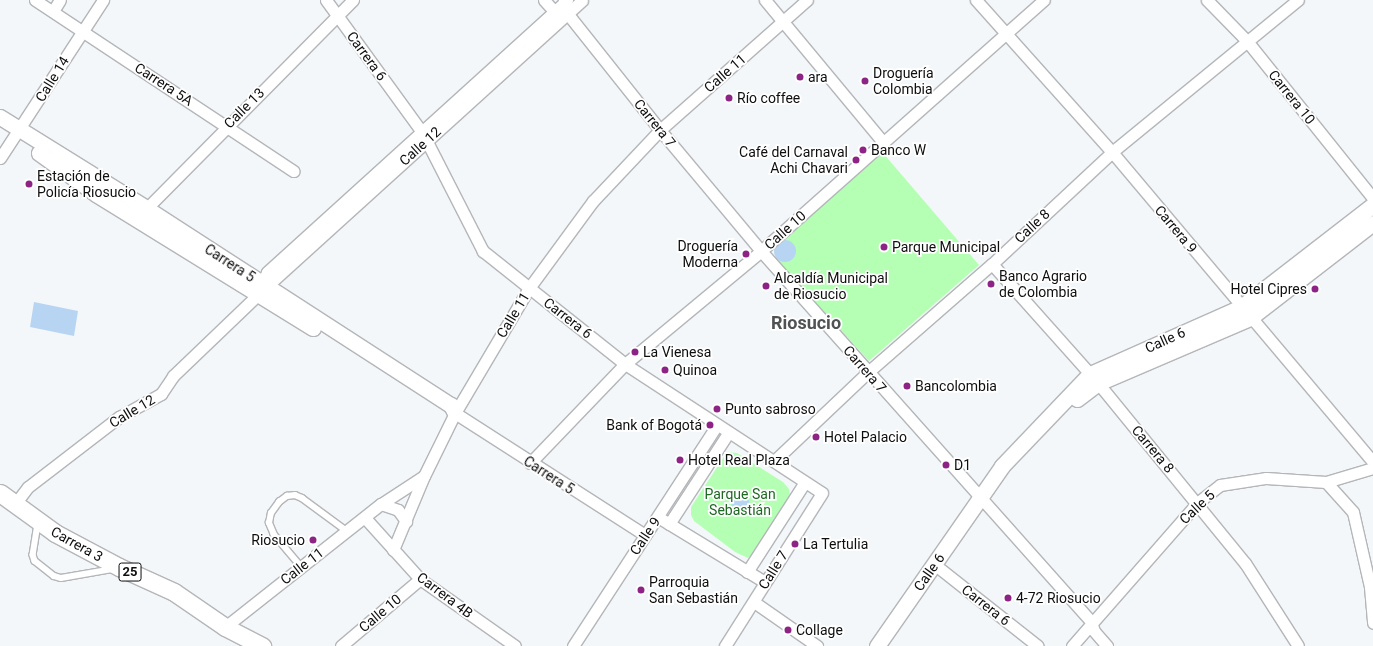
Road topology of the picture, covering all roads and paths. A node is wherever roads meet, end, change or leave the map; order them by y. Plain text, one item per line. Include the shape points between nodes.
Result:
1 (35, 0) edge
2 (60, 0) edge
3 (103, 0) edge
4 (326, 0) edge
5 (353, 0) edge
6 (544, 0) edge
7 (565, 0) edge
8 (582, 0) edge
9 (765, 0) edge
10 (807, 0) edge
11 (976, 0) edge
12 (1044, 0) edge
13 (1207, 0) edge
14 (1298, 0) edge
15 (53, 11) junction
16 (554, 11) junction
17 (567, 13) junction
18 (337, 15) junction
19 (783, 22) junction
20 (83, 30) junction
21 (1006, 36) junction
22 (1247, 41) junction
23 (0, 117) edge
24 (226, 125) junction
25 (0, 126) edge
26 (660, 130) junction
27 (18, 133) junction
28 (424, 136) junction
29 (883, 142) junction
30 (1112, 152) junction
31 (0, 158) edge
32 (293, 171) dead end
33 (96, 194) junction
34 (1373, 198) edge
35 (1373, 205) edge
36 (142, 213) junction
37 (1373, 223) edge
38 (761, 251) junction
39 (193, 255) junction
40 (992, 264) junction
41 (262, 288) junction
42 (530, 288) junction
43 (1245, 313) junction
44 (625, 364) junction
45 (868, 372) junction
46 (1094, 378) junction
47 (455, 413) junction
48 (717, 425) junction
49 (728, 433) junction
50 (774, 461) junction
51 (1373, 462) edge
52 (530, 463) junction
53 (1373, 468) edge
54 (424, 476) junction
55 (804, 482) junction
56 (1326, 482) junction
57 (0, 493) edge
58 (822, 493) joint
59 (981, 499) junction
60 (1197, 503) junction
61 (15, 504) junction
62 (381, 504) junction
63 (658, 518) junction
64 (366, 519) junction
65 (406, 520) junction
66 (39, 522) junction
67 (669, 524) junction
68 (347, 531) junction
69 (645, 535) junction
70 (393, 550) junction
71 (934, 564) junction
72 (301, 567) junction
73 (119, 568) junction
74 (748, 572) junction
75 (420, 579) junction
76 (765, 582) junction
77 (754, 602) junction
78 (1091, 622) junction
79 (1373, 623) edge
80 (225, 627) junction
81 (262, 646) edge
82 (341, 646) edge
83 (515, 646) edge
84 (573, 646) edge
85 (725, 646) edge
86 (817, 646) edge
87 (877, 646) edge
88 (1038, 646) edge
89 (1072, 646) edge
90 (1107, 646) edge
91 (1298, 646) edge

1 - 15 street, Carrera 5A
2 - 15 street
3 - 20 street, Calle 14
4 - 18 street, Carrera 6
5 - 18 street, Calle 13
6 - 16 street
7 - 16 street, Calle 12
7 - 17 street, Carrera 7
8 - 17 street, Calle 12
9 - 19 street
10 - 19 street, Calle 11
11 - 21 street, Carrera 9
12 - 21 street, Calle 10
13 - 22 street, Carrera 10
14 - 22 street, Calle 8
15 - 20 street, Carrera 5A
16 - 17 street
16 - 28 street, Calle 12
17 - 26 street, Carrera 7
17 - 28 street, Calle 12
18 - 24 street, Calle 13
18 - 28 street, Carrera 6
19 - 26 street, Calle 11
19 - 29 street
20 - 24 street, Carrera 5A
20 - 27 street, Calle 14
21 - 29 street, Calle 10
21 - 30 street, Carrera 9
22 - 30 street, Calle 8
22 - 34 street, Carrera 10
23 - 27 street, Carrera 5
24 - 32 street, Carrera 5A
24 - 36 street, Calle 13
25 - 27 street, Carrera 5
26 - 38 street, Carrera 7
26 - 42 street, Calle 11 via 593,201
27 - 31 street, Calle 14
27 - 33 street, Carrera 5
27 - 36 street, Carrera 5
28 - 41 street, Calle 12
28 - 42 street, Carrera 6 via 483,251
29 - 38 street, Calle 10
30 - 40 street, Calle 8
30 - 43 street, Carrera 9
33 - 36 street, Carrera 5
33 - 39 lane via 132,223 171,248
35 - 43 street, Calle 6
36 - 39 street, Carrera 5
36 - 41 street, Carrera 5
37 - 43 street, Calle 6
38 - 44 street, Calle 10
38 - 45 street, Carrera 7
39 - 41 street, Carrera 5
40 - 45 street, Calle 8
40 - 46 street, Carrera 8
41 - 47 street, Carrera 5 via 447,412
41 - 61 street, Calle 12 via 173,376 161,394 119,417 28,487
42 - 44 street, Carrera 6
42 - 47 street, Calle 11
43 - 46 street, Calle 6
43 - 51 street, Carrera 9
44 - 48 street, Carrera 6
44 - 52 street, Calle 10
45 - 50 street, Calle 8
45 - 59 street, Carrera 7
46 - 59 street, Calle 6 via 1088,388
46 - 60 street, Carrera 8
47 - 52 street, Carrera 5
47 - 54 street, Calle 11
48 - 49 street, Carrera 6
48 - 63 street, Calle 9
49 - 50 street, Carrera 6
49 - 67 street, Calle 9
50 - 55 street, Carrera 6
52 - 69 street, Carrera 5
53 - 56 street, Calle 5
54 - 62 street, Calle 11
54 - 65 street
55 - 58 street, Carrera 6
55 - 74 street, Calle 7
56 - 60 street, Calle 5 via 1266,478 1220,485
56 - 79 street via 1353,512 1370,587
57 - 61 main road, Carrera 3 / 25
58 - 76 street, Calle 7
59 - 71 street, Calle 6
59 - 78 street, Carrera 7
60 - 78 street, Calle 5
60 - 91 street, Carrera 8 via 1245,563
61 - 66 main road, Carrera 3 / 25
62 - 64 street, Calle 11
62 - 65 street via 398,510
63 - 67 street
63 - 69 street, Calle 9
64 - 68 street, Calle 11
64 - 70 street, Carrera 4B
65 - 70 street
66 - 73 main road, Carrera 3 / 25
66 - 73 lane via 33,556 54,576 61,578
67 - 74 street
68 - 72 street, Calle 11
68 - 72 lane via 295,495 287,496 279,502 271,513 269,523 274,535
69 - 84 street, Calle 9
70 - 75 street, Carrera 4B
71 - 87 street, Calle 6
71 - 88 street, Carrera 6
72 - 80 street, Calle 11
73 - 80 main road, Carrera 3 / 25 via 174,592
74 - 76 street
75 - 82 street, Calle 10
75 - 83 street, Carrera 4B
76 - 77 street, Calle 7
77 - 85 street, Calle 7
77 - 86 street
78 - 89 street, Calle 5
78 - 90 street, Carrera 7 via 1094,631
80 - 81 main road, Carrera 3 / 25

